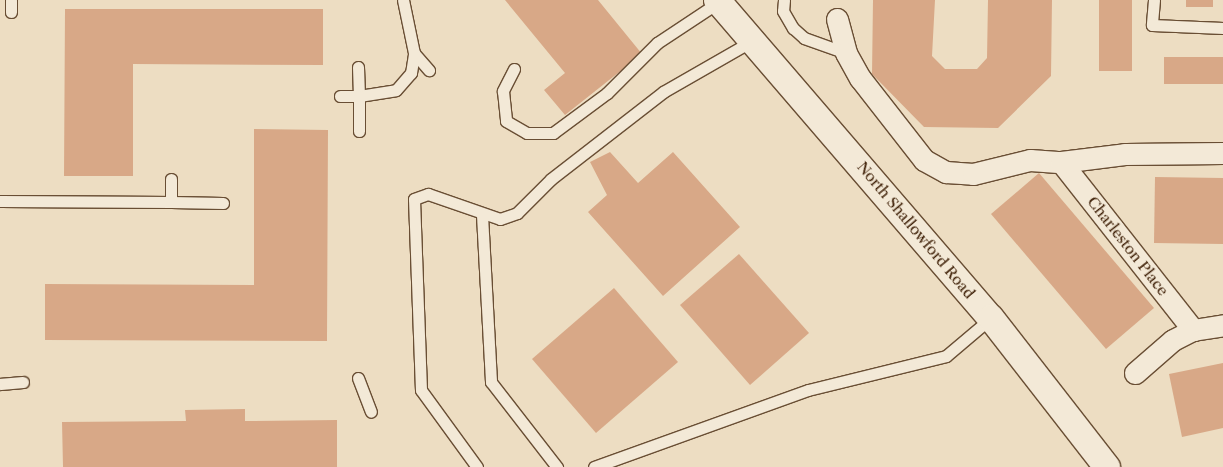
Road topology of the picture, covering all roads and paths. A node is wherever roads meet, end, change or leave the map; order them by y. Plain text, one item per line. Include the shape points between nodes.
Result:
1 (11, 0) edge
2 (403, 0) edge
3 (784, 0) edge
4 (1154, 0) edge
5 (718, 1) edge
6 (11, 12) dead end
7 (837, 19) dead end
8 (1223, 28) edge
9 (752, 41) junction
10 (414, 53) junction
11 (846, 53) junction
12 (358, 67) dead end
13 (514, 68) dead end
14 (429, 70) dead end
15 (340, 96) dead end
16 (359, 96) junction
17 (359, 131) dead end
18 (1223, 153) edge
19 (1062, 162) junction
20 (171, 180) dead end
21 (0, 201) edge
22 (171, 202) junction
23 (223, 203) dead end
24 (482, 215) junction
25 (992, 318) junction
26 (1223, 325) edge
27 (1193, 330) junction
28 (1135, 372) dead end
29 (358, 378) dead end
30 (22, 382) dead end
31 (0, 384) edge
32 (370, 412) dead end
33 (477, 467) edge
34 (557, 467) edge
35 (594, 467) edge
36 (1108, 467) edge

1 - 6 lane
2 - 10 lane
3 - 11 lane via 784,11 792,28 804,38
4 - 8 lane via 1152,26
5 - 9 street, North Shallowford Road
5 - 13 lane via 657,43 607,93 553,133 527,133 506,121 504,91
7 - 11 street
9 - 24 lane via 663,92 552,178 517,213 500,220
9 - 25 street, North Shallowford Road
10 - 14 lane
10 - 16 lane via 411,73 396,90
11 - 19 street via 860,78 924,160 946,172 973,174 1030,160
12 - 16 lane
15 - 16 lane
16 - 17 lane
18 - 19 street via 1125,154 1080,157
19 - 27 street, Charleston Place
20 - 22 lane
21 - 22 lane
22 - 23 lane
24 - 33 lane via 428,194 414,199 421,390
24 - 34 lane via 491,382
25 - 35 lane via 946,356 808,390
25 - 36 street, North Shallowford Road
26 - 27 street
27 - 28 street via 1173,340
29 - 32 lane
30 - 31 lane

